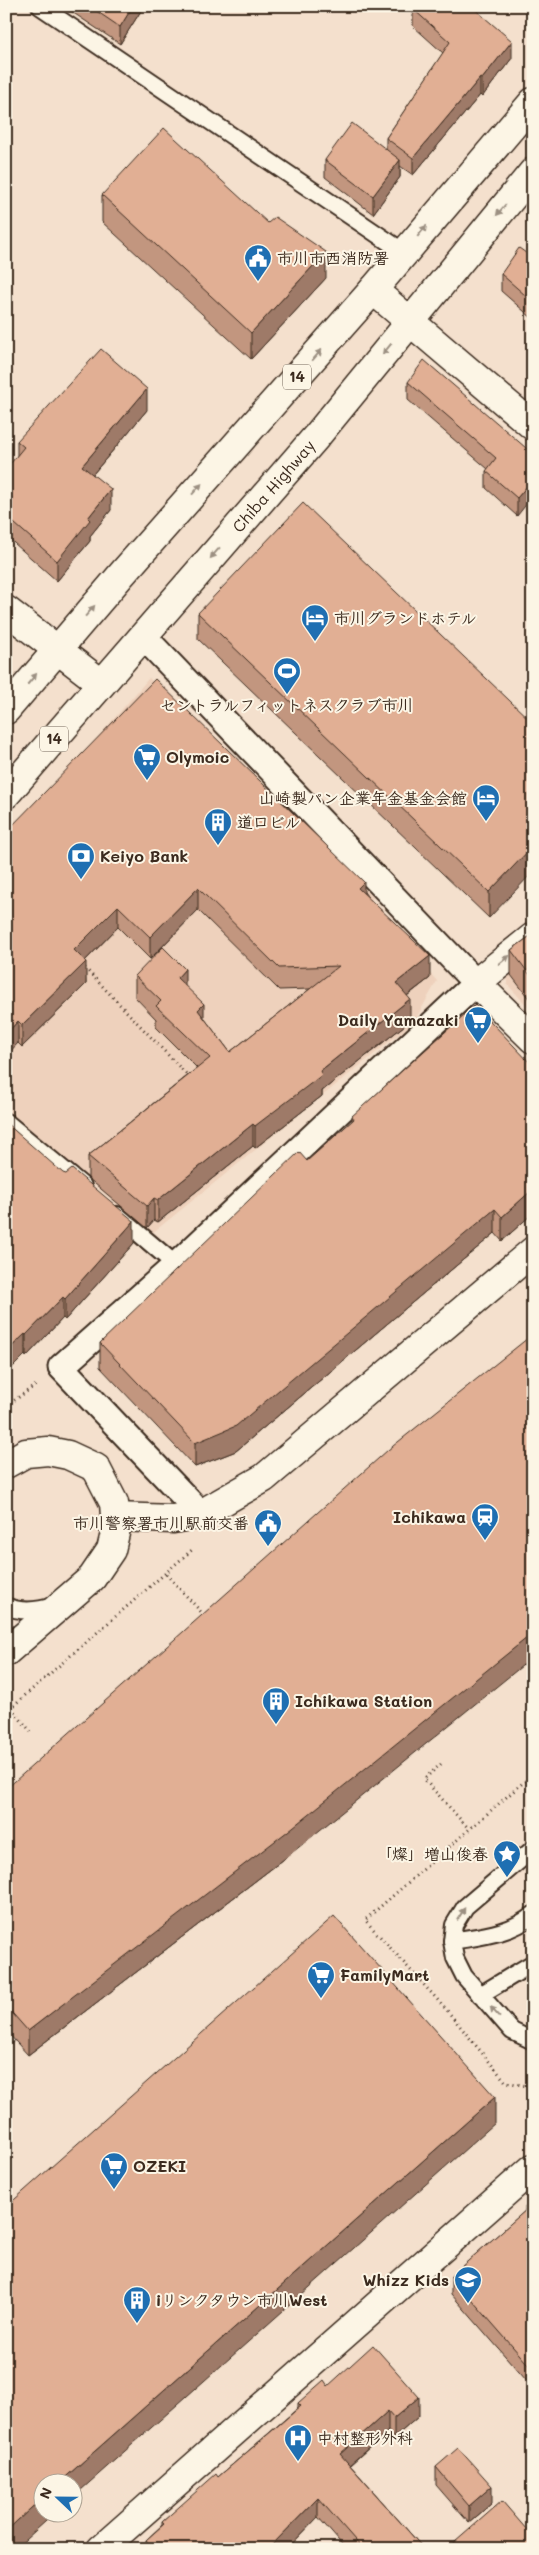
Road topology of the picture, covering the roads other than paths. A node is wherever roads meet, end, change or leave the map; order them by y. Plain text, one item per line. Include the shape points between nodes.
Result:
1 (40, 6) edge
2 (533, 102) edge
3 (533, 172) edge
4 (405, 253) junction
5 (373, 290) junction
6 (410, 320) junction
7 (533, 426) edge
8 (6, 610) edge
9 (143, 636) junction
10 (58, 648) junction
11 (101, 683) junction
12 (6, 710) edge
13 (6, 794) edge
14 (533, 937) edge
15 (476, 983) junction
16 (533, 1039) edge
17 (6, 1122) edge
18 (533, 1251) edge
19 (176, 1265) junction
20 (6, 1464) edge
21 (201, 1514) junction
22 (115, 1517) junction
23 (63, 1603) junction
24 (6, 1606) edge
25 (6, 1652) edge
26 (533, 1849) edge
27 (533, 1915) edge
28 (452, 1941) junction
29 (533, 1962) edge
30 (480, 1995) junction
31 (532, 2038) edge
32 (533, 2168) edge
33 (101, 2549) edge

1 - 4 lane
4 -> 2 main road, 14
3 -> 6 main road, Chiba Highway / 14
4 - 5 main road, 14
5 - 6 main road
10 -> 5 main road, 14
6 - 7 main road
6 -> 9 main road, Chiba Highway / 14 via 316,437
8 - 10 main road
9 - 11 main road, Chiba Highway / 14
9 - 15 street
10 - 11 main road
12 -> 10 main road, 14
11 - 13 main road, Chiba Highway / 14
15 -> 14 main road
15 - 16 main road
15 - 19 street
17 - 19 lane
18 - 21 main road via 264,1478
19 - 21 street via 61,1367
20 - 22 main road via 26,1453 48,1451 68,1455 96,1468 114,1503
21 - 22 main road via 172,1519
22 - 23 main road via 111,1550 92,1578
23 - 24 lane via 38,1610 14,1610
23 - 25 main road
28 -> 26 lane via 454,1925 466,1906
27 - 28 lane via 522,1924 499,1933
28 - 30 lane via 464,1976
29 - 30 lane
31 -> 30 lane via 512,2031
32 - 33 main road

